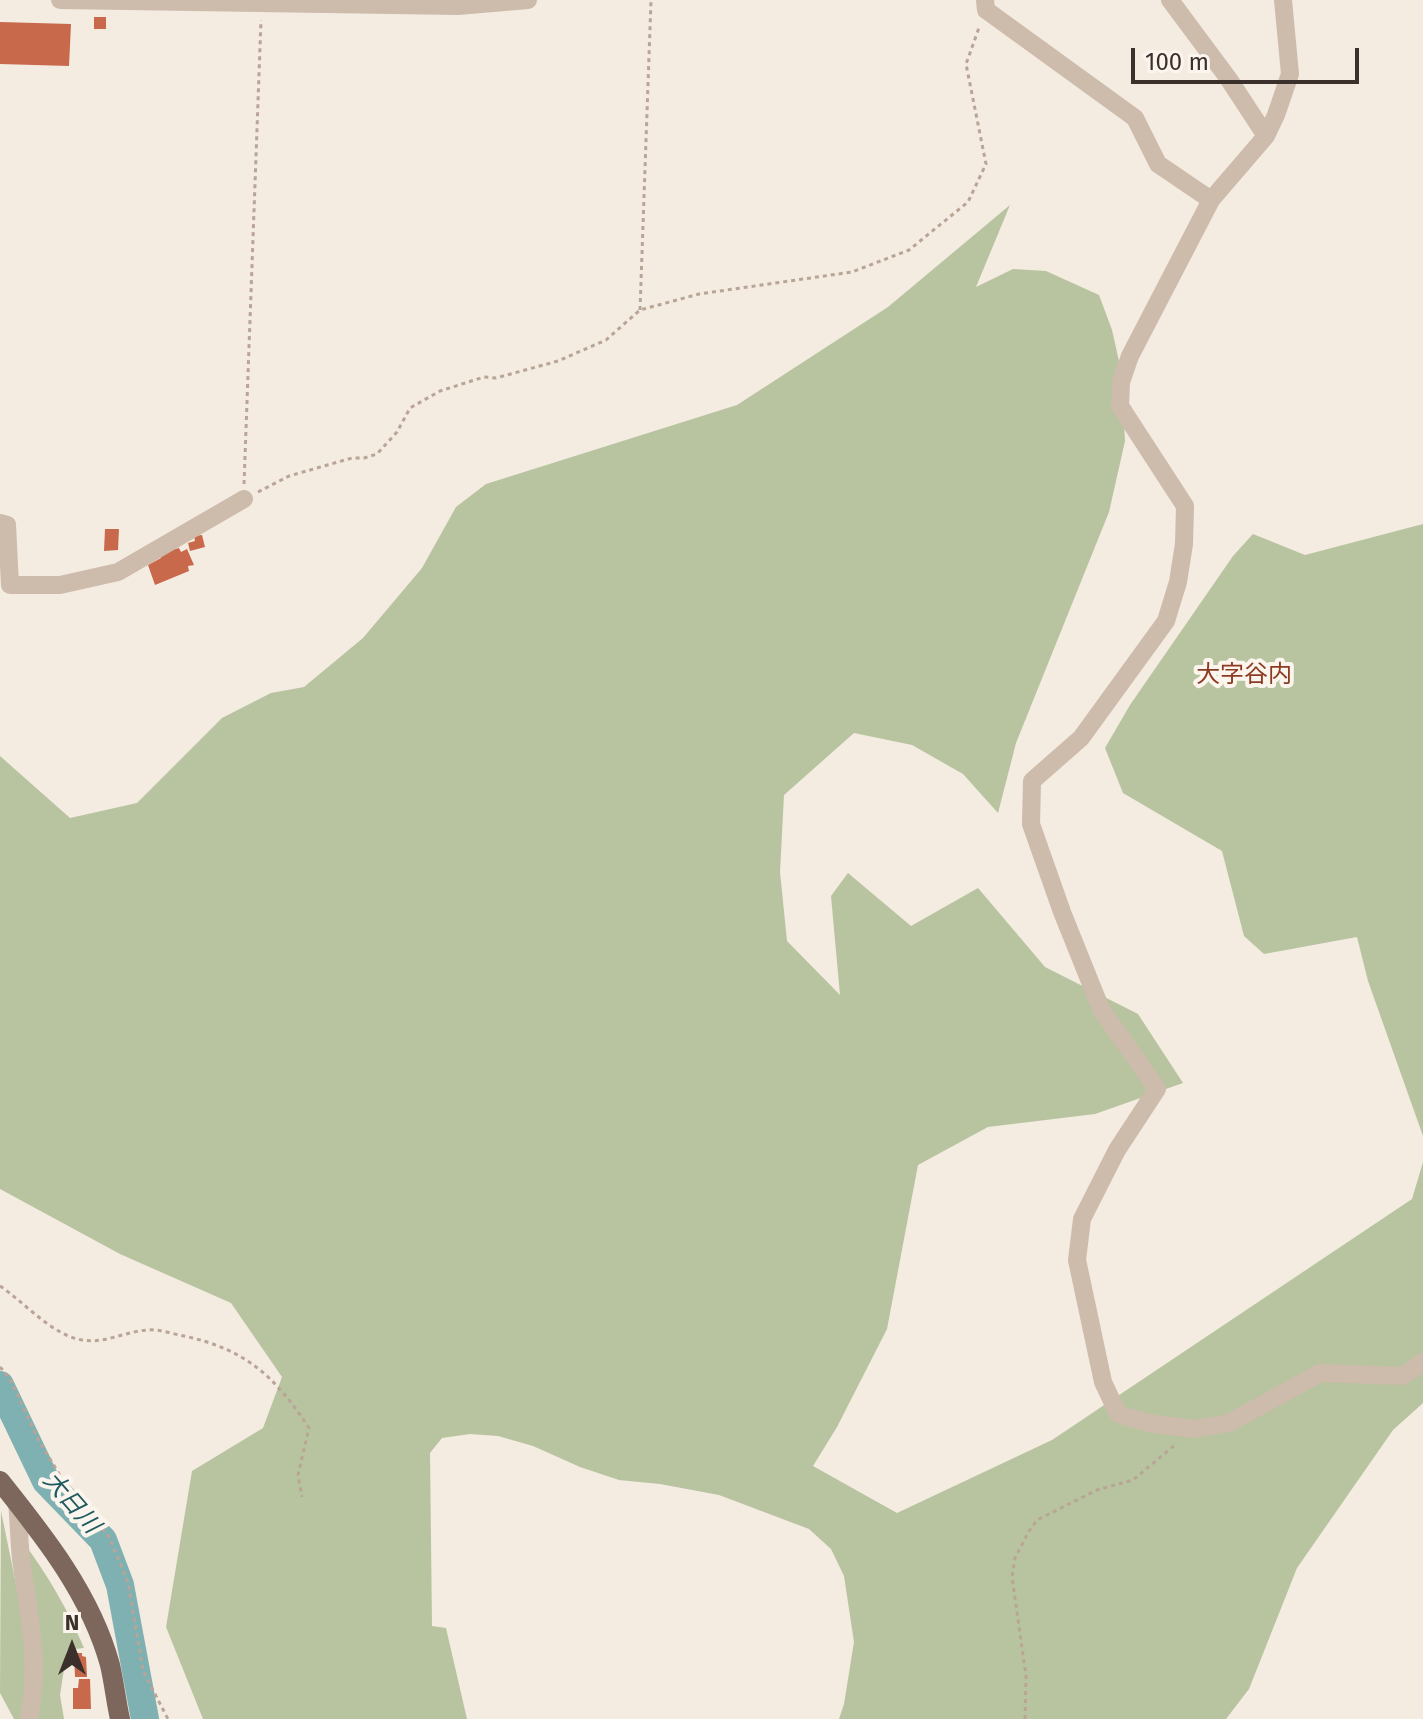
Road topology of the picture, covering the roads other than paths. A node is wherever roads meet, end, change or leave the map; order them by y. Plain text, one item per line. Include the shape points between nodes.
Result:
1 (60, 0) edge
2 (528, 0) edge
3 (1170, 0) edge
4 (1283, 0) edge
5 (985, 5) edge
6 (1266, 136) junction
7 (1211, 200) junction
8 (244, 499) road end
9 (0, 523) edge
10 (1423, 1362) edge
11 (0, 1481) edge
12 (17, 1503) junction
13 (29, 1719) edge
14 (120, 1719) edge

1 - 2 street via 458,6
3 - 6 street
4 - 6 street via 1290,74
5 - 7 street via 1135,118 1158,164
6 - 7 street
7 - 10 street via 1121,382 1120,406 1185,506 1178,582 1166,621 1081,738 1032,781 1031,824 1101,1009 1157,1089 1117,1150 1082,1219 1077,1260 1103,1382 1118,1414 1148,1423 1194,1429 1229,1423 1320,1373 1403,1376
8 - 9 street via 118,572 60,585 10,585 7,525
11 - 12 main road
12 - 13 street via 33,1623 35,1690
12 - 14 main road via 66,1568 93,1622 109,1663

